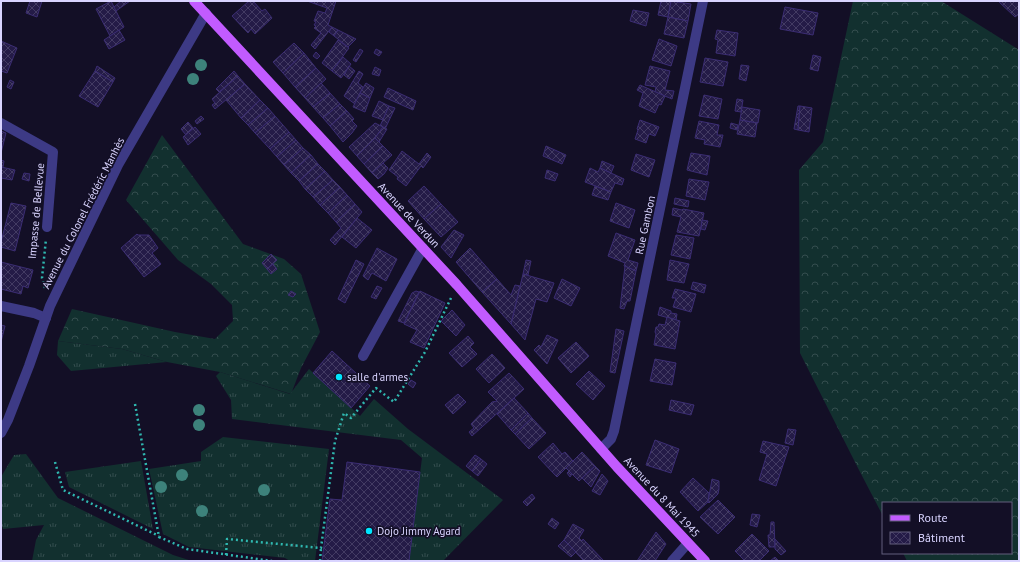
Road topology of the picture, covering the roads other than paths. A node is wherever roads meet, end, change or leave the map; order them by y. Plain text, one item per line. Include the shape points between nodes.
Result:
1 (194, 1) edge
2 (703, 1) edge
3 (206, 13) junction
4 (1, 123) edge
5 (47, 227) road end
6 (423, 248) junction
7 (1, 306) edge
8 (46, 318) junction
9 (363, 356) dead end
10 (1, 433) edge
11 (601, 449) junction
12 (688, 542) junction
13 (672, 561) edge
14 (705, 561) edge

1 - 3 main road, Avenue de Verdun
2 - 11 street, Rue Gambon via 614,431 611,439
3 - 6 main road, Avenue de Verdun
3 - 8 street, Avenue du Colonel Frédéric Manhès via 118,165
4 - 5 street, Impasse de Bellevue via 53,152
6 - 9 street
6 - 11 main road, Avenue de Verdun
7 - 8 street
8 - 10 street, Avenue du Colonel Frédéric Manhès
11 - 12 main road, Avenue du 8 Mai 1945
12 - 13 street
12 - 14 main road, Avenue du 8 Mai 1945

